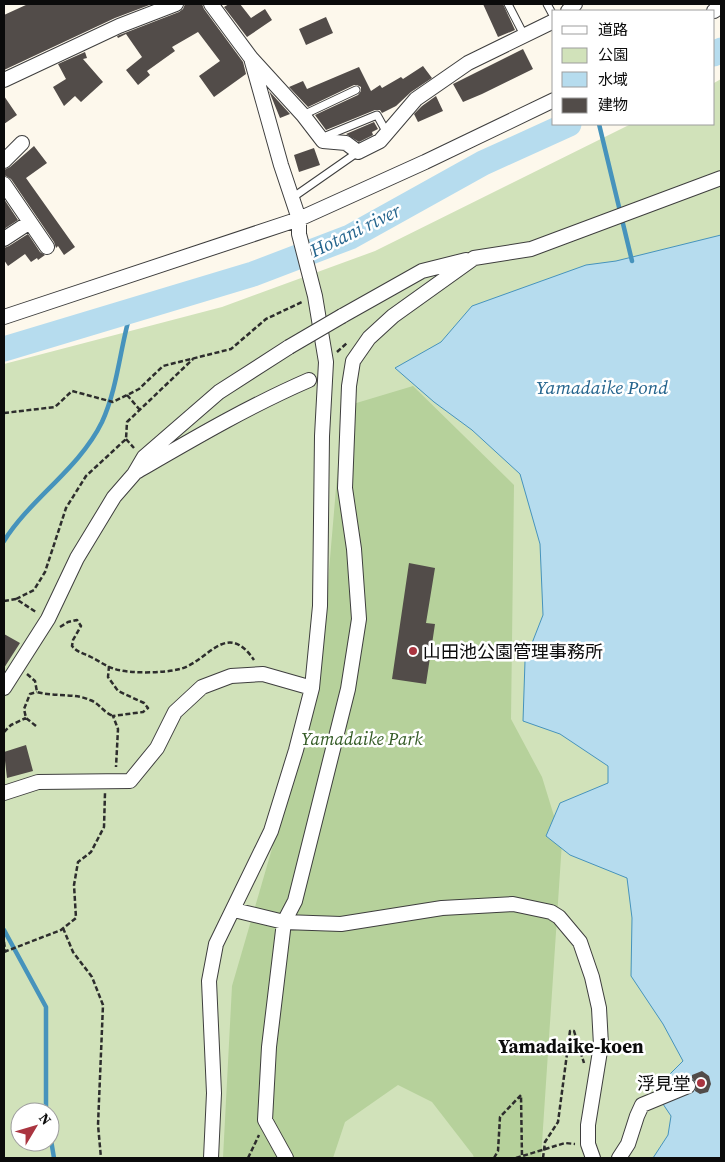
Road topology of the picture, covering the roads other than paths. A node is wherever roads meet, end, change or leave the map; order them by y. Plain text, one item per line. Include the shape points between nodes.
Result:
1 (176, 4) edge
2 (211, 4) edge
3 (508, 4) edge
4 (552, 20) edge
5 (524, 35) junction
6 (251, 58) junction
7 (4, 80) edge
8 (356, 90) dead end
9 (552, 101) edge
10 (303, 115) junction
11 (387, 133) junction
12 (321, 138) junction
13 (22, 143) dead end
14 (358, 152) junction
15 (4, 161) edge
16 (721, 178) edge
17 (4, 184) edge
18 (292, 198) junction
19 (299, 219) junction
20 (30, 222) junction
21 (4, 239) edge
22 (47, 247) dead end
23 (474, 258) junction
24 (4, 317) edge
25 (309, 380) dead end
26 (134, 474) junction
27 (4, 688) edge
28 (312, 688) junction
29 (4, 793) edge
30 (234, 910) junction
31 (284, 922) junction
32 (688, 1086) dead end
33 (588, 1144) junction
34 (211, 1158) edge
35 (286, 1158) edge
36 (593, 1158) edge
37 (603, 1158) edge
38 (619, 1158) edge

1 - 7 street via 119,26
2 - 6 street
3 - 5 lane
4 - 5 street
5 - 11 street via 468,63 416,99
6 - 10 street
6 - 18 street
8 - 10 lane
9 - 19 street
10 - 12 street
11 - 12 lane via 377,115
11 - 14 street via 380,141
12 - 14 street via 323,141 346,143
13 - 15 street
14 - 18 lane
16 - 23 street via 531,249
17 - 20 street
18 - 19 street
19 - 24 street
19 - 28 street via 299,234 314,292 326,362 320,606
20 - 21 street
20 - 22 street
23 - 26 street, bridge via 422,271 288,347 218,392 144,457
23 - 31 street via 393,316 369,338 353,361 345,488 359,619 346,698 295,901
25 - 26 street via 208,430
26 - 27 street via 114,497 77,558 48,619
28 - 29 street via 263,674 231,676 202,687 175,712 157,748 130,781 38,782
28 - 30 street via 271,830
30 - 31 street
30 - 34 street via 216,944 209,981 214,1093
31 - 33 street via 341,924 442,908 513,904 551,912 580,942 599,1008 601,1045
31 - 35 street via 269,1047 265,1120
32 - 38 street via 642,1105 628,1144
33 - 36 street
33 - 37 street

